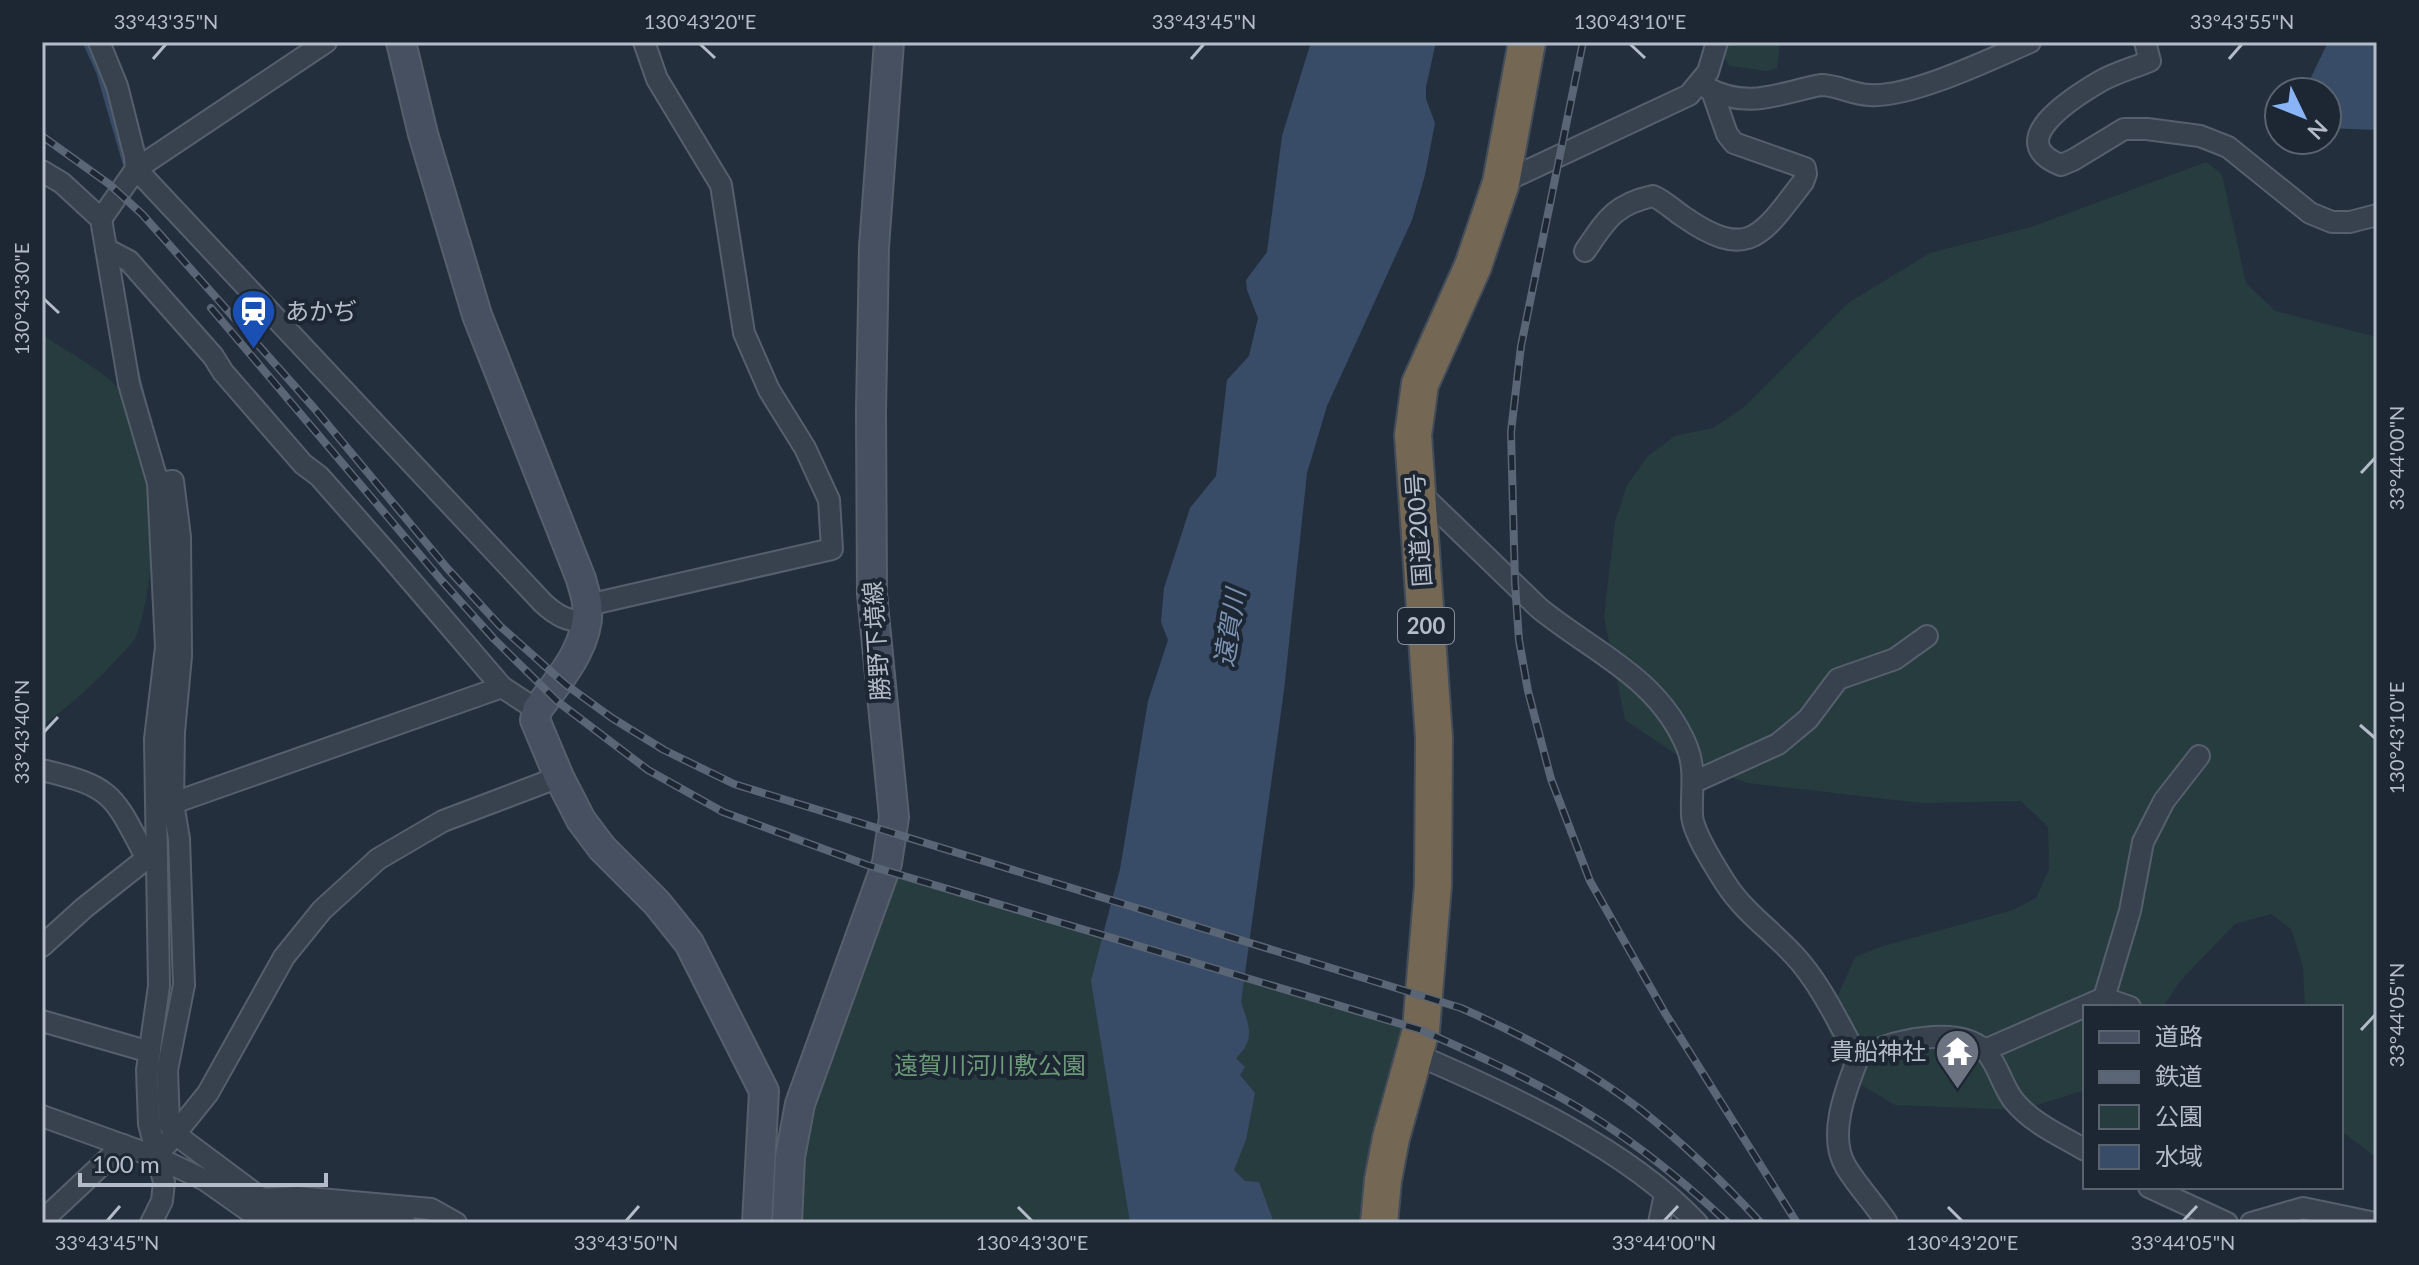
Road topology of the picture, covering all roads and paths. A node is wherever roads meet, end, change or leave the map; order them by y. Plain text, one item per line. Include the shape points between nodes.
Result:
1 (99, 42) edge
2 (326, 42) edge
3 (401, 42) edge
4 (644, 42) edge
5 (889, 42) edge
6 (1527, 42) edge
7 (1717, 42) edge
8 (2030, 42) edge
9 (2145, 42) edge
10 (1706, 88) junction
11 (136, 169) junction
12 (42, 171) edge
13 (1501, 183) junction
14 (2377, 215) edge
15 (101, 219) junction
16 (106, 249) junction
17 (1585, 251) dead end
18 (1416, 488) junction
19 (587, 613) junction
20 (1927, 636) dead end
21 (502, 687) junction
22 (537, 710) junction
23 (2199, 756) dead end
24 (42, 770) edge
25 (559, 777) junction
26 (1694, 782) junction
27 (165, 806) junction
28 (151, 854) junction
29 (42, 946) edge
30 (2104, 998) junction
31 (2088, 1005) edge
32 (2124, 1005) edge
33 (2083, 1007) edge
34 (42, 1021) edge
35 (1985, 1050) junction
36 (150, 1052) junction
37 (1415, 1054) junction
38 (1858, 1058) junction
39 (42, 1116) edge
40 (175, 1134) junction
41 (123, 1145) junction
42 (2083, 1149) edge
43 (156, 1157) junction
44 (2153, 1189) edge
45 (1665, 1194) junction
46 (42, 1221) edge
47 (151, 1223) edge
48 (405, 1223) edge
49 (456, 1223) edge
50 (757, 1223) edge
51 (787, 1223) edge
52 (1379, 1223) edge
53 (1659, 1223) edge
54 (1697, 1223) edge
55 (1887, 1223) edge
56 (2227, 1223) edge
57 (2251, 1223) edge
58 (2375, 1223) edge

1 - 11 street via 117,86
2 - 11 street
3 - 19 street via 477,315 581,579
4 - 19 street via 657,79 721,185 744,333 829,500 832,549
5 - 51 street, 勝野下境線 via 874,247 871,533 894,817 887,863 800,1104 790,1157
6 - 13 highway, 国道200号 / 200
7 - 10 street
8 - 10 street via 1889,94 1869,96 1821,85 1748,101
9 - 14 street via 2150,61 2100,81 2045,121 2038,148 2046,159 2061,165 2124,129 2200,136 2228,147 2310,213 2332,222
10 - 13 street
10 - 17 street via 1734,143 1805,168 1803,182 1752,239 1718,235 1653,196 1613,212
11 - 15 street
11 - 19 street via 543,603 570,621
12 - 15 street
13 - 18 highway, 国道200号 / 200 via 1473,266 1420,384 1413,435
15 - 16 street
16 - 21 street via 129,261
16 - 27 street via 129,384 163,483 166,647 155,739
18 - 26 street via 1539,608 1652,691 1688,750
18 - 37 highway, 国道200号 / 200 via 1434,767 1433,885
19 - 22 street via 579,647
20 - 26 street via 1895,659 1838,679 1808,719 1778,744
21 - 22 street
21 - 27 street
22 - 25 street via 535,720
23 - 30 street via 2164,801 2143,842 2130,911
24 - 28 street via 75,778 118,803
25 - 40 street via 443,821 378,859 322,910 284,957 208,1093
25 - 50 street via 602,848 689,943 764,1091
26 - 38 street via 1691,817 1726,884 1795,956
27 - 28 street
27 - 40 street via 179,839 184,985 167,1070 169,1123
28 - 29 street
28 - 36 street via 159,986
30 - 31 street
30 - 32 street
33 - 35 street
34 - 36 street
35 - 38 street via 1964,1040 1921,1037 1877,1047
35 - 42 street via 2021,1107
36 - 43 street via 149,1124
37 - 45 street via 1492,1087 1581,1137
37 - 52 highway, 国道200号 / 200 via 1391,1138
38 - 55 street via 1838,1126 1838,1145 1845,1165
39 - 41 street
40 - 43 street
40 - 49 street via 262,1199 297,1197 431,1209
41 - 43 street
41 - 46 street
43 - 47 street via 164,1182
43 - 48 street via 260,1214
44 - 56 street
45 - 53 street
45 - 54 street
57 - 58 street via 2303,1208

